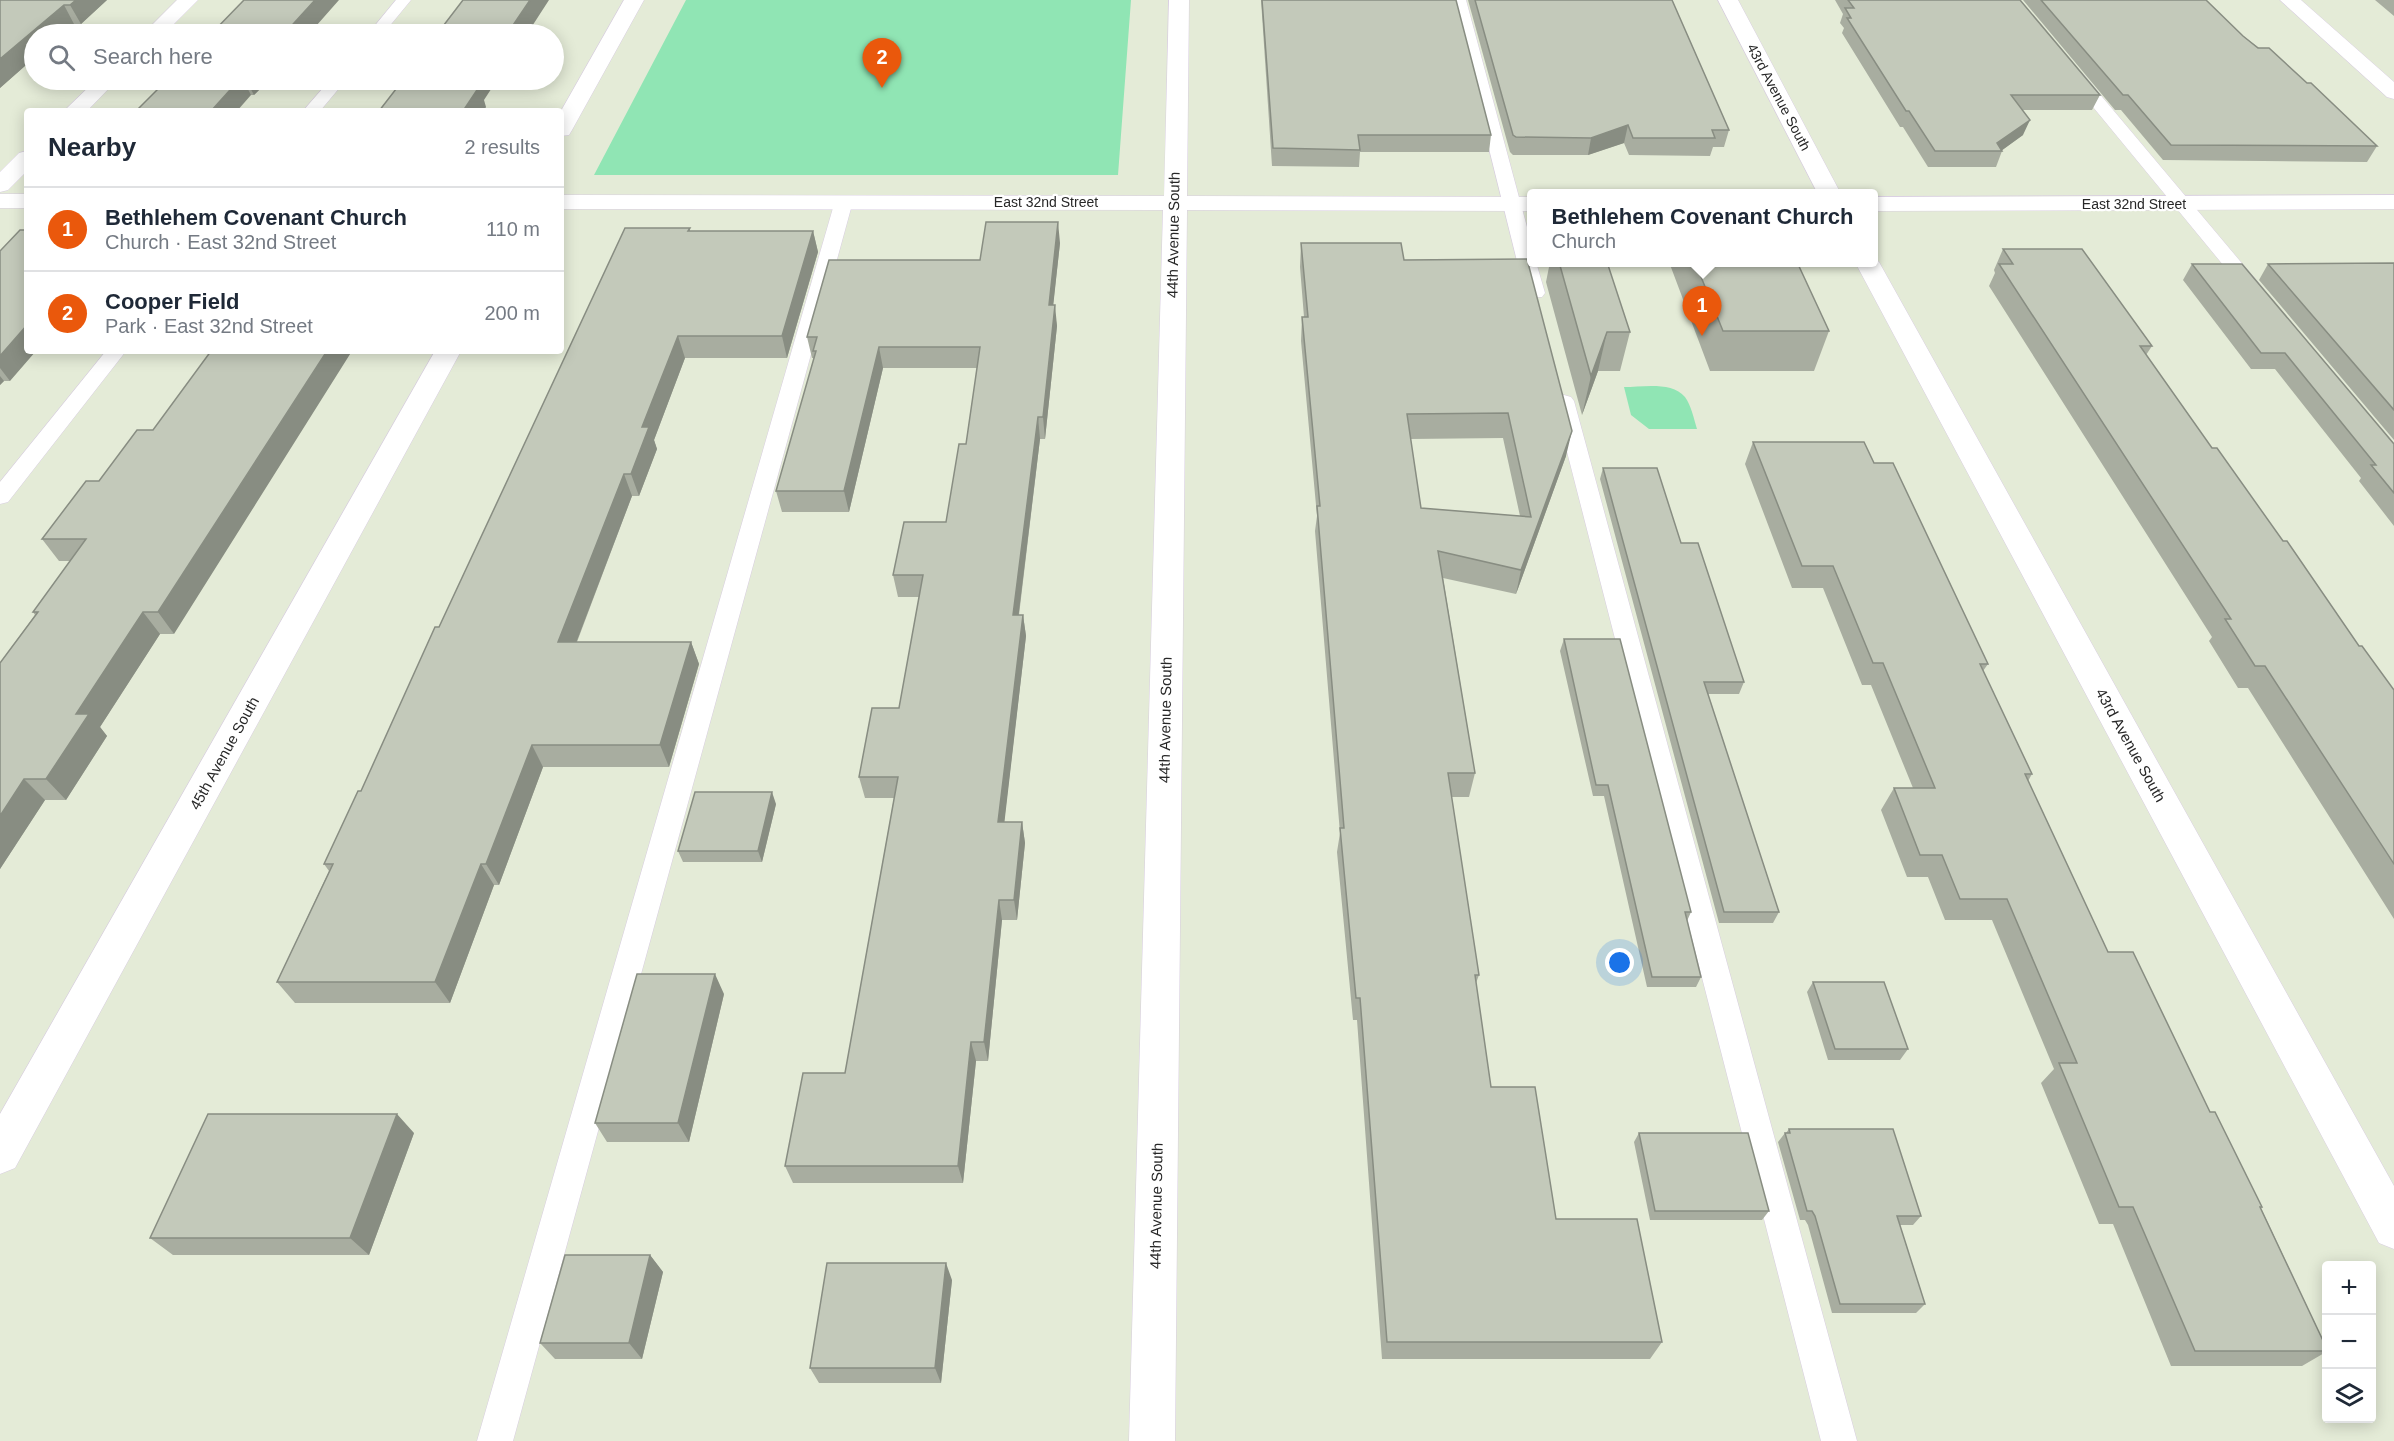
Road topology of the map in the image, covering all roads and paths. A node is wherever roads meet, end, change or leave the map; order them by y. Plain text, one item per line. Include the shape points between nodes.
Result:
1 (188, 0) edge
2 (404, 0) edge
3 (634, 0) edge
4 (1179, 0) edge
5 (1459, 0) edge
6 (1728, 0) edge
7 (2290, 0) edge
8 (163, 24) edge
9 (384, 24) edge
10 (2064, 62) edge
11 (97, 90) edge
12 (329, 90) edge
13 (2394, 93) edge
14 (78, 108) edge
15 (314, 108) edge
16 (564, 125) edge
17 (24, 161) edge
18 (0, 185) edge
19 (1827, 189) edge
20 (0, 201) edge
21 (24, 201) edge
22 (844, 201) junction
23 (564, 202) edge
24 (2394, 202) edge
25 (1174, 203) junction
26 (1521, 204) edge
27 (1878, 204) edge
28 (2183, 204) junction
29 (1527, 237) edge
30 (1532, 267) edge
31 (1870, 267) edge
32 (2265, 302) edge
33 (1540, 310) edge
34 (114, 354) edge
35 (446, 354) edge
36 (1558, 379) edge
37 (0, 497) edge
38 (0, 1154) edge
39 (2394, 1228) edge
40 (495, 1441) edge
41 (1152, 1441) edge
42 (1839, 1441) edge

1 - 8 street
2 - 9 lane
3 - 16 street
4 - 25 street, 44th Avenue South
5 - 26 lane
6 - 19 street, 43rd Avenue South
7 - 13 street
10 - 28 lane
11 - 14 street
12 - 15 lane
17 - 18 street
20 - 21 street
22 - 23 street, East 32nd Street
22 - 25 street, East 32nd Street
22 - 40 lane
24 - 28 street, East 32nd Street
25 - 26 street, East 32nd Street
25 - 41 street, 44th Avenue South
26 - 29 lane
27 - 28 street, East 32nd Street
28 - 32 lane
30 - 33 lane
31 - 39 street, 43rd Avenue South
34 - 37 lane
35 - 38 street, 45th Avenue South
36 - 42 lane

